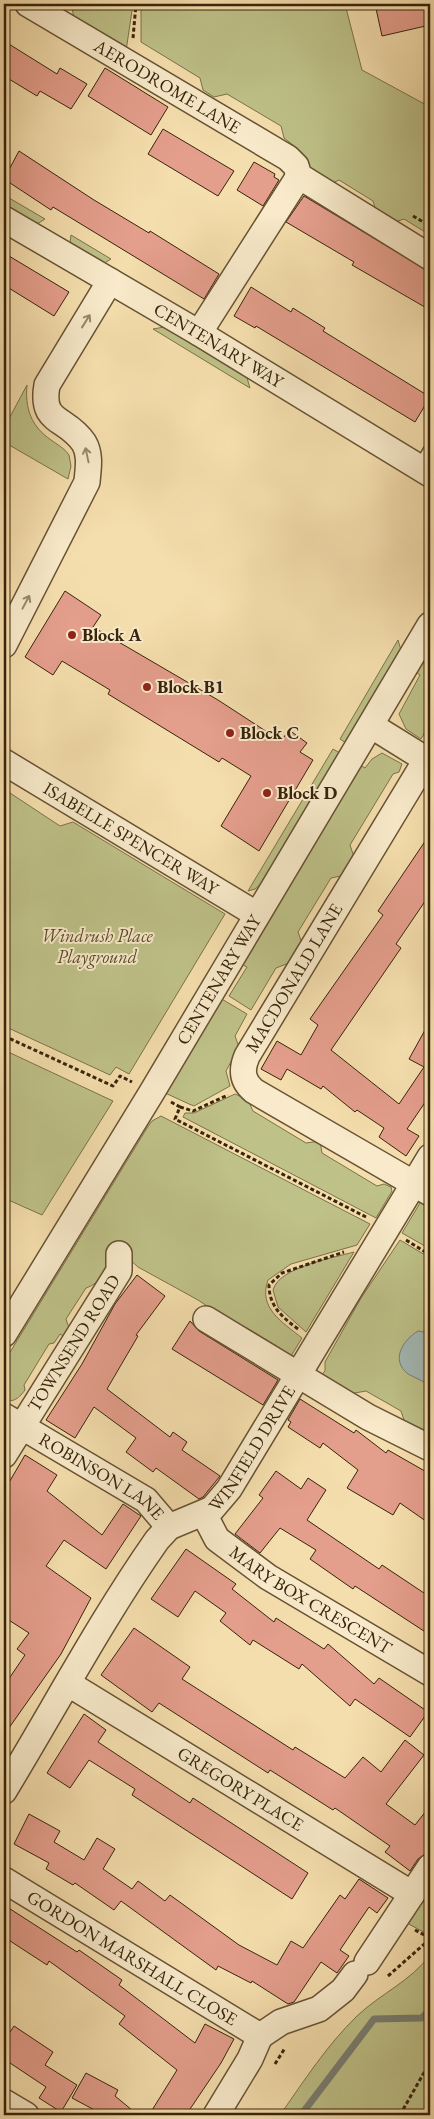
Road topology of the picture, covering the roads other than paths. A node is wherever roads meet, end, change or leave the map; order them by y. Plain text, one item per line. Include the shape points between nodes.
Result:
1 (28, 4) edge
2 (299, 176) junction
3 (4, 219) edge
4 (430, 257) edge
5 (110, 281) junction
6 (199, 333) junction
7 (427, 464) edge
8 (430, 625) edge
9 (4, 645) edge
10 (372, 726) junction
11 (428, 761) edge
12 (4, 762) edge
13 (256, 914) junction
14 (430, 1158) edge
15 (422, 1188) edge
16 (119, 1254) dead end
17 (206, 1319) dead end
18 (4, 1334) edge
19 (298, 1376) junction
20 (12, 1421) edge
21 (430, 1448) edge
22 (4, 1455) edge
23 (204, 1514) junction
24 (169, 1527) junction
25 (430, 1673) edge
26 (69, 1684) junction
27 (4, 1790) edge
28 (430, 1867) edge
29 (4, 1880) edge
30 (412, 1894) junction
31 (260, 2036) junction
32 (4, 2102) edge
33 (26, 2115) edge
34 (216, 2115) edge

1 - 2 street, AERODROME LANE via 288,158 296,166
2 - 4 street, AERODROME LANE
2 - 6 street
3 - 5 street, CENTENARY WAY
5 - 6 street, CENTENARY WAY
9 -> 5 street via 87,482 89,459 85,444 48,412 44,403 47,385
6 - 7 street, CENTENARY WAY
8 - 10 street, CENTENARY WAY
10 - 11 street
10 - 13 street, CENTENARY WAY
11 - 15 street, MACDONALD LANE via 247,1056 243,1071 247,1085
12 - 13 street, ISABELLE SPENCER WAY
13 - 18 street, CENTENARY WAY
14 - 15 street, WINFIELD DRIVE
15 - 19 street, WINFIELD DRIVE via 376,1247
16 - 20 street, TOWNSEND ROAD via 119,1272
17 - 19 street
19 - 21 street via 399,1434
19 - 23 street, WINFIELD DRIVE via 229,1489 220,1502
20 - 22 street, TOWNSEND ROAD
20 - 24 street, ROBINSON LANE via 146,1500
23 - 24 street, WINFIELD DRIVE
23 - 25 street, MARY BOX CRESCENT via 217,1539 268,1577
24 - 26 street via 144,1560
26 - 27 street
26 - 30 street, GREGORY PLACE
28 - 30 street
29 - 31 street, GORDON MARSHALL CLOSE
30 - 31 street via 343,1990 319,2009 281,2022
31 - 34 street
32 - 33 street

